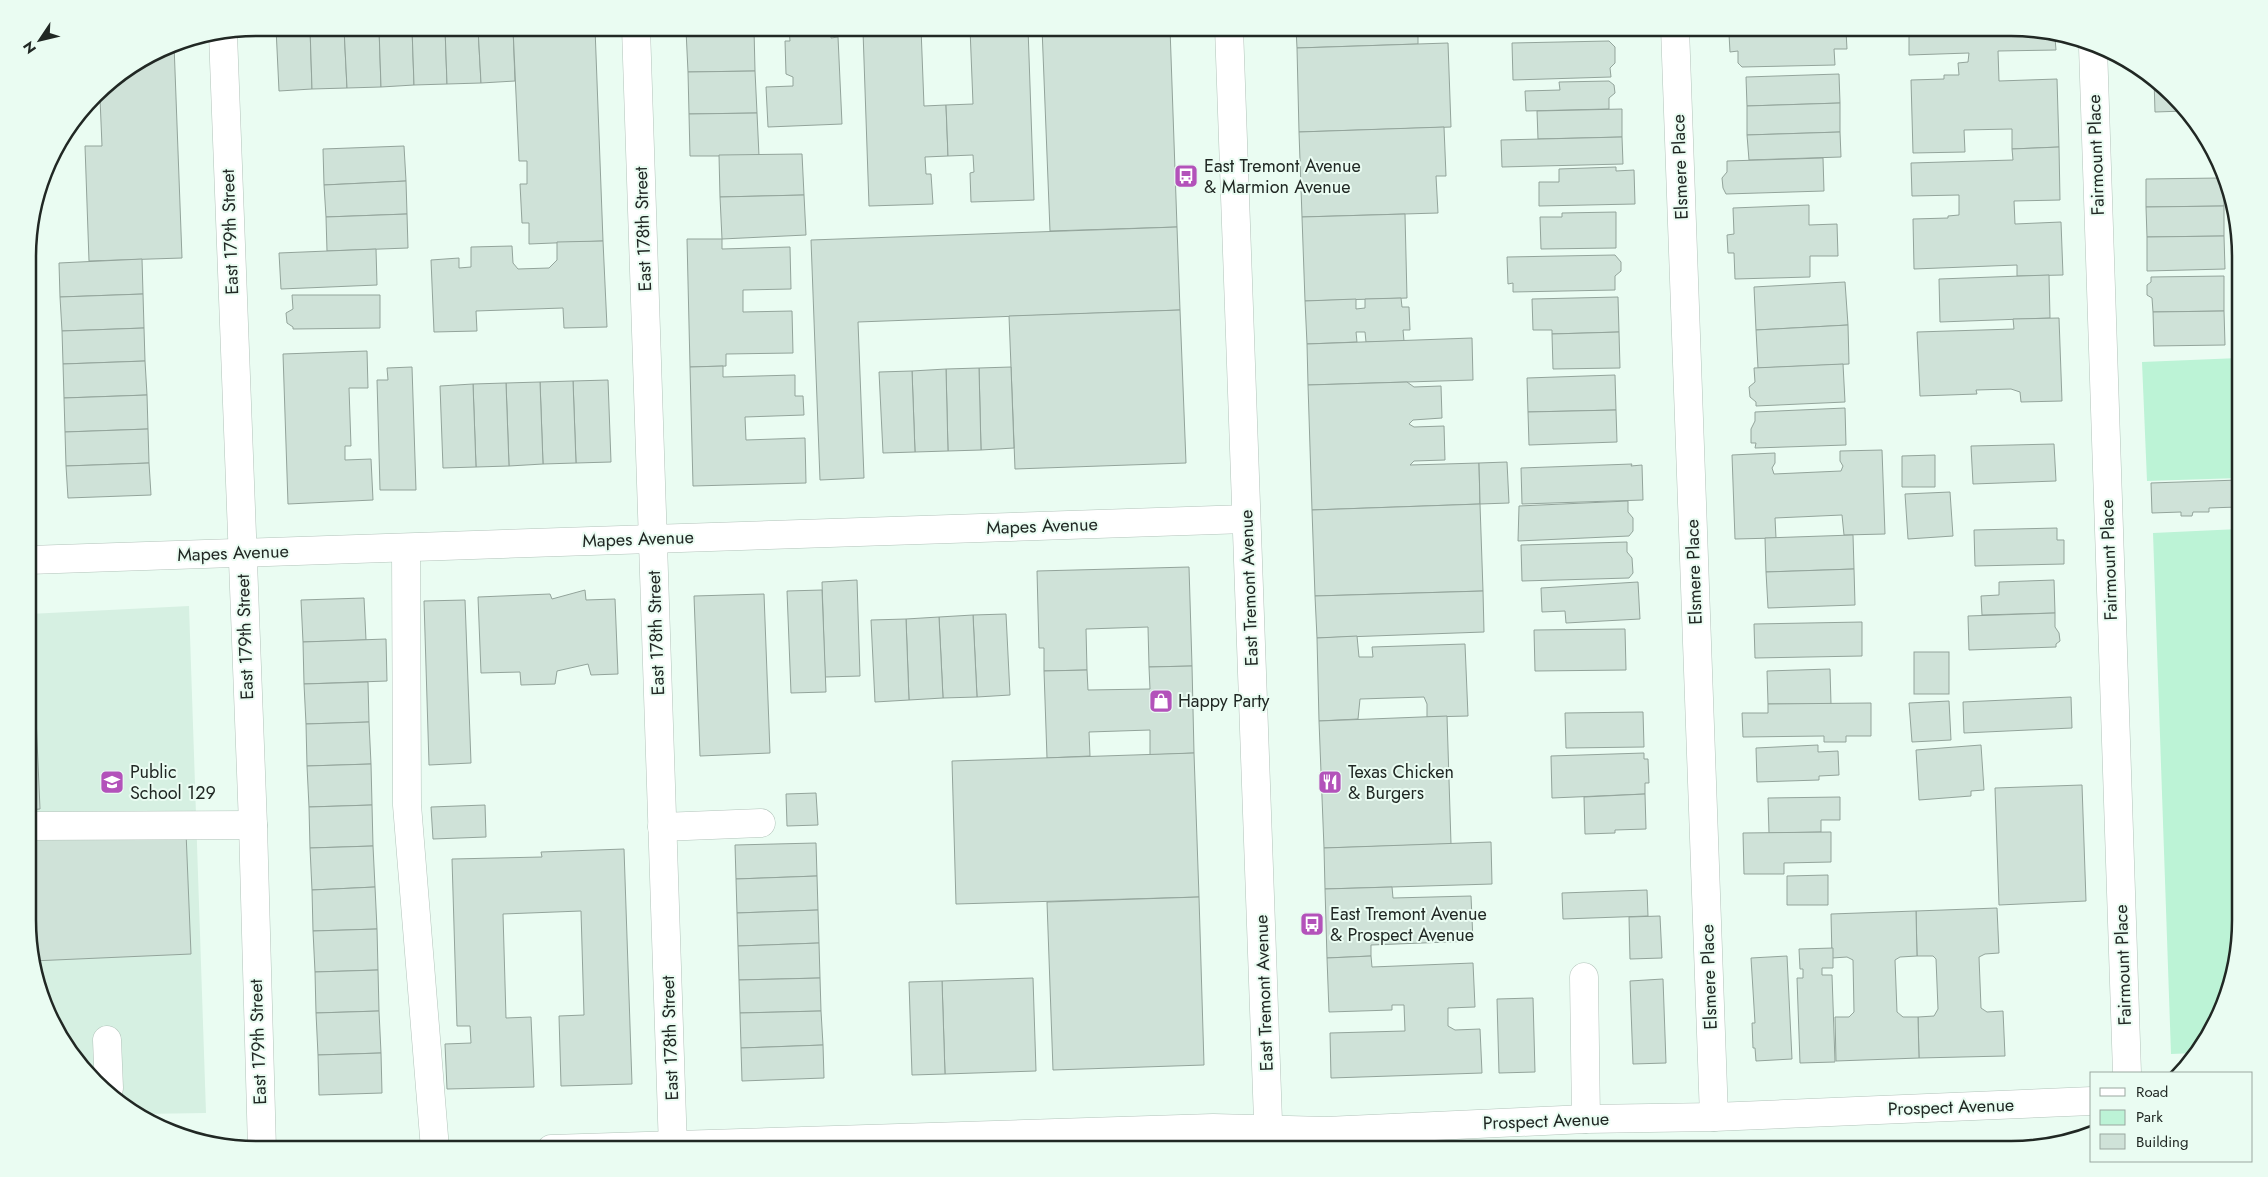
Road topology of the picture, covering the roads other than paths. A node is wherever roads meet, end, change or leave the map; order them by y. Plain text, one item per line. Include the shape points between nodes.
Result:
1 (636, 36) edge
2 (1229, 36) edge
3 (1675, 36) edge
4 (223, 39) edge
5 (2092, 52) edge
6 (1246, 519) junction
7 (653, 538) junction
8 (406, 548) junction
9 (241, 553) junction
10 (36, 560) edge
11 (761, 823) dead end
12 (252, 824) junction
13 (36, 826) edge
14 (662, 827) junction
15 (1584, 977) dead end
16 (107, 1040) dead end
17 (2127, 1072) edge
18 (110, 1084) edge
19 (2090, 1101) edge
20 (1714, 1117) junction
21 (1586, 1119) junction
22 (1269, 1140) edge
23 (262, 1141) edge
24 (434, 1141) edge
25 (673, 1141) edge
26 (998, 1141) edge

1 - 7 street, East 178th Street
2 - 6 street, East Tremont Avenue
3 - 20 street, Elsmere Place
4 - 9 street, East 179th Street
5 - 17 street, Fairmount Place
6 - 7 street, Mapes Avenue
6 - 22 street, East Tremont Avenue
7 - 8 street, Mapes Avenue
7 - 14 street, East 178th Street
8 - 9 street, Mapes Avenue
8 - 24 street via 407,805
9 - 10 street, Mapes Avenue
9 - 12 street, East 179th Street
11 - 14 street
12 - 13 street
12 - 23 street, East 179th Street
14 - 25 street, East 178th Street
15 - 21 street
16 - 18 street
19 - 20 street, Prospect Avenue
20 - 21 street, Prospect Avenue
21 - 22 street, Prospect Avenue via 1326,1131
22 - 26 street, Prospect Avenue via 1213,1128

